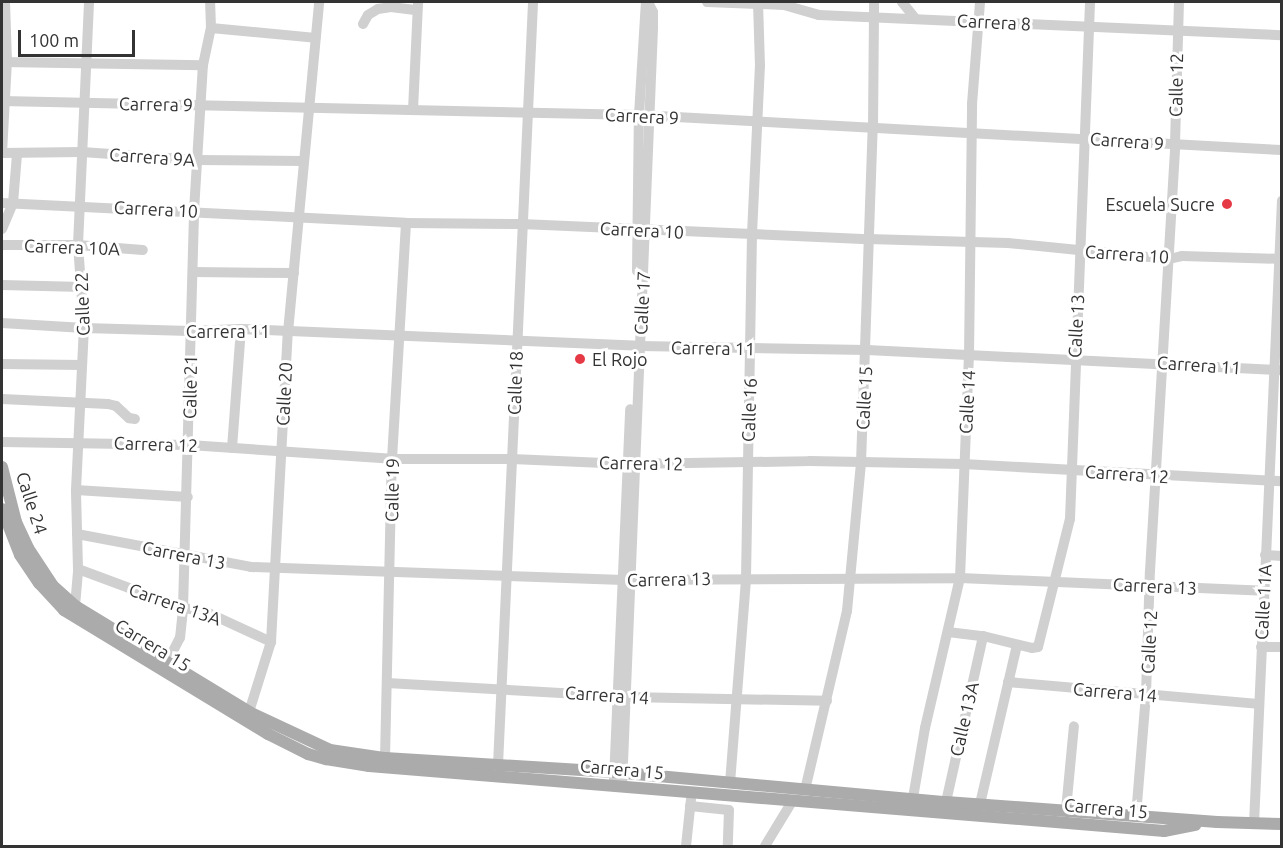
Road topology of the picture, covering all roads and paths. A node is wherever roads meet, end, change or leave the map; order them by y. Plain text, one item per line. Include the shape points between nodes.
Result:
1 (5, 2) edge
2 (89, 2) edge
3 (210, 2) edge
4 (319, 2) edge
5 (533, 2) edge
6 (647, 2) edge
7 (707, 2) edge
8 (758, 2) edge
9 (874, 2) edge
10 (902, 2) edge
11 (980, 2) edge
12 (1090, 2) edge
13 (1179, 2) edge
14 (418, 6) edge
15 (874, 17) junction
16 (915, 18) junction
17 (979, 22) junction
18 (363, 24) dead end
19 (1089, 27) junction
20 (211, 28) junction
21 (1177, 32) junction
22 (1281, 35) edge
23 (316, 38) junction
24 (4, 62) edge
25 (87, 63) junction
26 (203, 65) junction
27 (3, 101) edge
28 (86, 103) junction
29 (202, 105) junction
30 (307, 106) junction
31 (413, 110) junction
32 (527, 112) junction
33 (644, 115) junction
34 (758, 123) junction
35 (873, 128) junction
36 (972, 132) junction
37 (1085, 139) junction
38 (1174, 144) junction
39 (1281, 150) edge
40 (82, 152) junction
41 (2, 153) edge
42 (17, 154) junction
43 (197, 160) junction
44 (303, 161) junction
45 (1281, 201) edge
46 (2, 203) edge
47 (13, 203) junction
48 (81, 205) junction
49 (194, 211) junction
50 (298, 216) junction
51 (406, 223) junction
52 (521, 224) junction
53 (2, 229) edge
54 (642, 230) junction
55 (753, 234) junction
56 (868, 240) junction
57 (969, 243) junction
58 (2, 245) edge
59 (78, 245) junction
60 (143, 250) dead end
61 (1079, 251) junction
62 (1169, 259) junction
63 (1281, 259) edge
64 (193, 272) junction
65 (294, 273) junction
66 (2, 285) edge
67 (83, 287) junction
68 (2, 323) edge
69 (84, 328) junction
70 (241, 329) junction
71 (190, 331) junction
72 (288, 332) junction
73 (398, 336) junction
74 (517, 341) junction
75 (637, 346) junction
76 (751, 348) junction
77 (867, 350) junction
78 (969, 356) junction
79 (1074, 359) junction
80 (1164, 363) junction
81 (2, 364) edge
82 (82, 365) junction
83 (1277, 370) edge
84 (2, 399) edge
85 (81, 403) junction
86 (135, 419) dead end
87 (79, 441) junction
88 (2, 442) edge
89 (189, 445) junction
90 (232, 448) junction
91 (281, 453) junction
92 (392, 459) junction
93 (512, 459) junction
94 (748, 462) junction
95 (861, 463) junction
96 (632, 464) junction
97 (963, 464) junction
98 (2, 467) edge
99 (1073, 470) junction
100 (1156, 476) junction
101 (1269, 481) junction
102 (1281, 481) edge
103 (76, 490) junction
104 (188, 497) junction
105 (2, 509) edge
106 (77, 534) junction
107 (186, 554) junction
108 (1265, 555) junction
109 (1281, 556) edge
110 (276, 566) junction
111 (78, 569) junction
112 (390, 571) junction
113 (508, 576) junction
114 (746, 578) junction
115 (851, 578) junction
116 (960, 578) junction
117 (628, 580) junction
118 (1054, 581) junction
119 (1150, 586) junction
120 (1264, 591) junction
121 (69, 608) junction
122 (183, 608) junction
123 (948, 632) junction
124 (983, 636) junction
125 (271, 642) junction
126 (1017, 645) junction
127 (1261, 647) junction
128 (1281, 647) edge
129 (167, 663) junction
130 (1008, 682) junction
131 (387, 683) junction
132 (504, 688) junction
133 (1146, 696) junction
134 (623, 697) junction
135 (737, 701) junction
136 (827, 702) junction
137 (1258, 704) junction
138 (249, 712) junction
139 (1074, 726) dead end
140 (385, 758) junction
141 (498, 765) junction
142 (619, 773) junction
143 (730, 783) junction
144 (618, 786) junction
145 (805, 790) junction
146 (692, 792) junction
147 (913, 798) junction
148 (792, 800) junction
149 (946, 801) junction
150 (980, 804) junction
151 (690, 806) junction
152 (1066, 810) junction
153 (1136, 816) junction
154 (1217, 822) junction
155 (1254, 824) junction
156 (1281, 825) edge
157 (686, 846) edge
158 (728, 846) edge
159 (765, 846) edge

1 - 24 street
2 - 25 street, Calle 22
3 - 20 street, Calle 21
4 - 23 street, Calle 20
5 - 32 street, Calle 18
6 - 33 street, Calle 17
7 - 8 street, Carrera 8
8 - 15 street, Carrera 8 via 819,15
8 - 34 street, Calle 16
9 - 15 street, Calle 15
10 - 16 street
11 - 17 street, Calle 14
12 - 19 street, Calle 13
13 - 21 street, Calle 12
14 - 18 street via 378,9
14 - 31 street
15 - 16 street, Carrera 8
15 - 35 street, Calle 15
16 - 17 street, Carrera 8
17 - 19 street, Carrera 8
17 - 36 street, Calle 14
19 - 21 street, Carrera 8
19 - 37 street, Calle 13
20 - 23 street
20 - 26 street, Calle 21
21 - 22 street, Carrera 8
21 - 38 street, Calle 12
23 - 30 street, Calle 20
24 - 25 street
24 - 27 street
25 - 26 street
25 - 28 street, Calle 22
26 - 29 street, Calle 21
27 - 28 street, Carrera 9
27 - 41 street
28 - 29 street, Carrera 9
28 - 40 street, Calle 22
29 - 30 street, Carrera 9
29 - 43 street, Calle 21
30 - 31 street, Carrera 9
30 - 44 street, Calle 20
31 - 32 street, Carrera 9
32 - 33 street, Carrera 9
32 - 52 street, Calle 18
33 - 34 street, Carrera 9
33 - 54 street, Calle 17
34 - 35 street, Carrera 9
34 - 55 street, Calle 16
35 - 36 street, Carrera 9
35 - 56 street, Calle 15
36 - 37 street, Carrera 9
36 - 57 street, Calle 14
37 - 38 street, Carrera 9
37 - 61 street, Calle 13
38 - 39 street, Carrera 9
38 - 62 street, Calle 12
40 - 42 street, Carrera 9A
40 - 43 street, Carrera 9A
40 - 48 street, Calle 22
41 - 42 street, Carrera 9A
42 - 47 street
43 - 44 street, Carrera 9A
43 - 49 street, Calle 21
44 - 50 street, Calle 20
45 - 63 street, Calle 11A
46 - 47 street, Carrera 10
47 - 48 street, Carrera 10
47 - 53 street
48 - 49 street, Carrera 10
48 - 59 street, Calle 22
49 - 50 street, Carrera 10
49 - 64 street, Calle 21
50 - 51 street, Carrera 10
50 - 65 street, Calle 20
51 - 52 street, Carrera 10
51 - 73 street, Calle 19
52 - 54 street, Carrera 10
52 - 74 street, Calle 18
54 - 55 street, Carrera 10
54 - 75 street, Calle 17
55 - 56 street, Carrera 10
55 - 76 street, Calle 16
56 - 57 street, Carrera 10
56 - 77 street, Calle 15
57 - 61 street, Carrera 10
57 - 78 street, Calle 14
58 - 59 street, Carrera 10A
59 - 60 street, Carrera 10A
59 - 67 street, Calle 22
61 - 62 street, Carrera 10
61 - 79 street, Calle 13
62 - 63 street, Carrera 10
62 - 80 street, Calle 12
63 - 83 street, Calle 11A
64 - 65 street
64 - 71 street, Calle 21
65 - 72 street, Calle 20
66 - 67 street
67 - 69 street, Calle 22
68 - 69 street, Carrera 11
69 - 71 street, Carrera 11
69 - 82 street, Calle 22
70 - 71 street, Carrera 11
70 - 72 street, Carrera 11
70 - 90 street
71 - 89 street, Calle 21
72 - 73 street, Carrera 11
72 - 91 street, Calle 20
73 - 74 street, Carrera 11
73 - 92 street, Calle 19
74 - 75 street, Carrera 11
74 - 93 street, Calle 18
75 - 76 street, Carrera 11
75 - 96 street, Calle 17
76 - 77 street, Carrera 11
76 - 94 street, Calle 16
77 - 78 street, Carrera 11
77 - 95 street, Calle 15
78 - 79 street, Carrera 11
78 - 97 street, Calle 14
79 - 80 street, Carrera 11
79 - 99 street, Calle 13
80 - 83 street, Carrera 11
80 - 100 street, Calle 12
81 - 82 street
82 - 85 street, Calle 22
83 - 101 street, Calle 11A
84 - 85 street
85 - 86 street via 116,406
85 - 87 street, Calle 22
87 - 88 street, Carrera 12
87 - 89 street, Carrera 12
87 - 103 street, Calle 22
89 - 90 street, Carrera 12
89 - 104 street, Calle 21
90 - 91 street, Carrera 12
91 - 92 street, Carrera 12
91 - 110 street, Calle 20
92 - 93 street, Carrera 12
92 - 112 street, Calle 19
93 - 96 street, Carrera 12
93 - 113 street, Calle 18
94 - 95 street, Carrera 12
94 - 96 street, Carrera 12
94 - 114 street, Calle 16
95 - 97 street, Carrera 12
95 - 115 street, Calle 15
96 - 117 street, Calle 17
97 - 99 street, Carrera 12
97 - 116 street, Calle 14
98 - 121 main road, Calle 24 via 16,522 28,548
99 - 100 street, Carrera 12
99 - 118 street, Calle 13 via 1070,519
100 - 101 street, Carrera 12
100 - 119 street, Calle 12
101 - 102 street, Carrera 12
101 - 108 street, Calle 11A
103 - 104 street
103 - 106 street, Calle 22
104 - 107 street, Calle 21
105 - 121 main road, Calle 24 via 20,555 39,583
106 - 107 street, Carrera 13
106 - 111 street, Calle 22
107 - 110 street, Carrera 13 via 251,567
107 - 122 street, Calle 21
108 - 109 street
108 - 120 street, Calle 11A
110 - 112 street, Carrera 13
110 - 125 street, Calle 20
111 - 121 street, Calle 22
111 - 122 street, Carrera 13A
112 - 113 street, Carrera 13
112 - 131 street, Calle 19
113 - 117 street, Carrera 13
113 - 132 street, Calle 18
114 - 115 street, Carrera 13
114 - 117 street, Carrera 13
114 - 135 street, Calle 16
115 - 116 street, Carrera 13
115 - 136 street, Calle 15
116 - 118 street, Carrera 13
116 - 123 street, Calle 14
117 - 134 street, Calle 17
118 - 119 street, Carrera 13
118 - 126 street, Calle 13 via 1038,647
119 - 120 street, Carrera 13
119 - 133 street, Calle 12
120 - 127 street, Calle 11A
121 - 129 main road, Carrera 15
121 - 144 main road, Carrera 15 via 268,734 308,754 348,764
122 - 125 street, Carrera 13A via 204,611
122 - 129 street, Calle 21 via 180,638
123 - 124 street
123 - 147 street, Calle 14
124 - 126 street
124 - 149 street, Calle 13A
125 - 138 street, Calle 20
126 - 130 street
127 - 128 street
127 - 137 street, Calle 11A
129 - 138 main road, Carrera 15
130 - 133 street, Carrera 14
130 - 150 street
131 - 132 street, Carrera 14
131 - 140 street, Calle 19
132 - 134 street, Carrera 14
132 - 141 street, Calle 18
133 - 137 street, Carrera 14
133 - 153 street, Calle 12
134 - 135 street, Carrera 14
134 - 142 street, Calle 17
135 - 136 street, Carrera 14
135 - 143 street, Calle 16
136 - 145 street, Calle 15
137 - 155 street, Calle 11A
138 - 140 main road, Carrera 15 via 330,750
139 - 152 street
140 - 141 main road, Carrera 15
141 - 142 main road, Carrera 15
142 - 143 main road, Carrera 15
142 - 144 street, Calle 17
143 - 145 main road, Carrera 15
144 - 146 main road, Carrera 15
145 - 147 main road, Carrera 15
146 - 148 main road, Carrera 15
146 - 151 street
147 - 149 main road, Carrera 15
148 - 154 main road, Carrera 15 via 1164,831
148 - 159 street
149 - 150 main road, Carrera 15
150 - 152 main road, Carrera 15
151 - 157 street
151 - 158 street via 729,810
152 - 153 main road, Carrera 15
153 - 154 main road, Carrera 15
154 - 155 main road, Carrera 15
155 - 156 main road, Carrera 15

